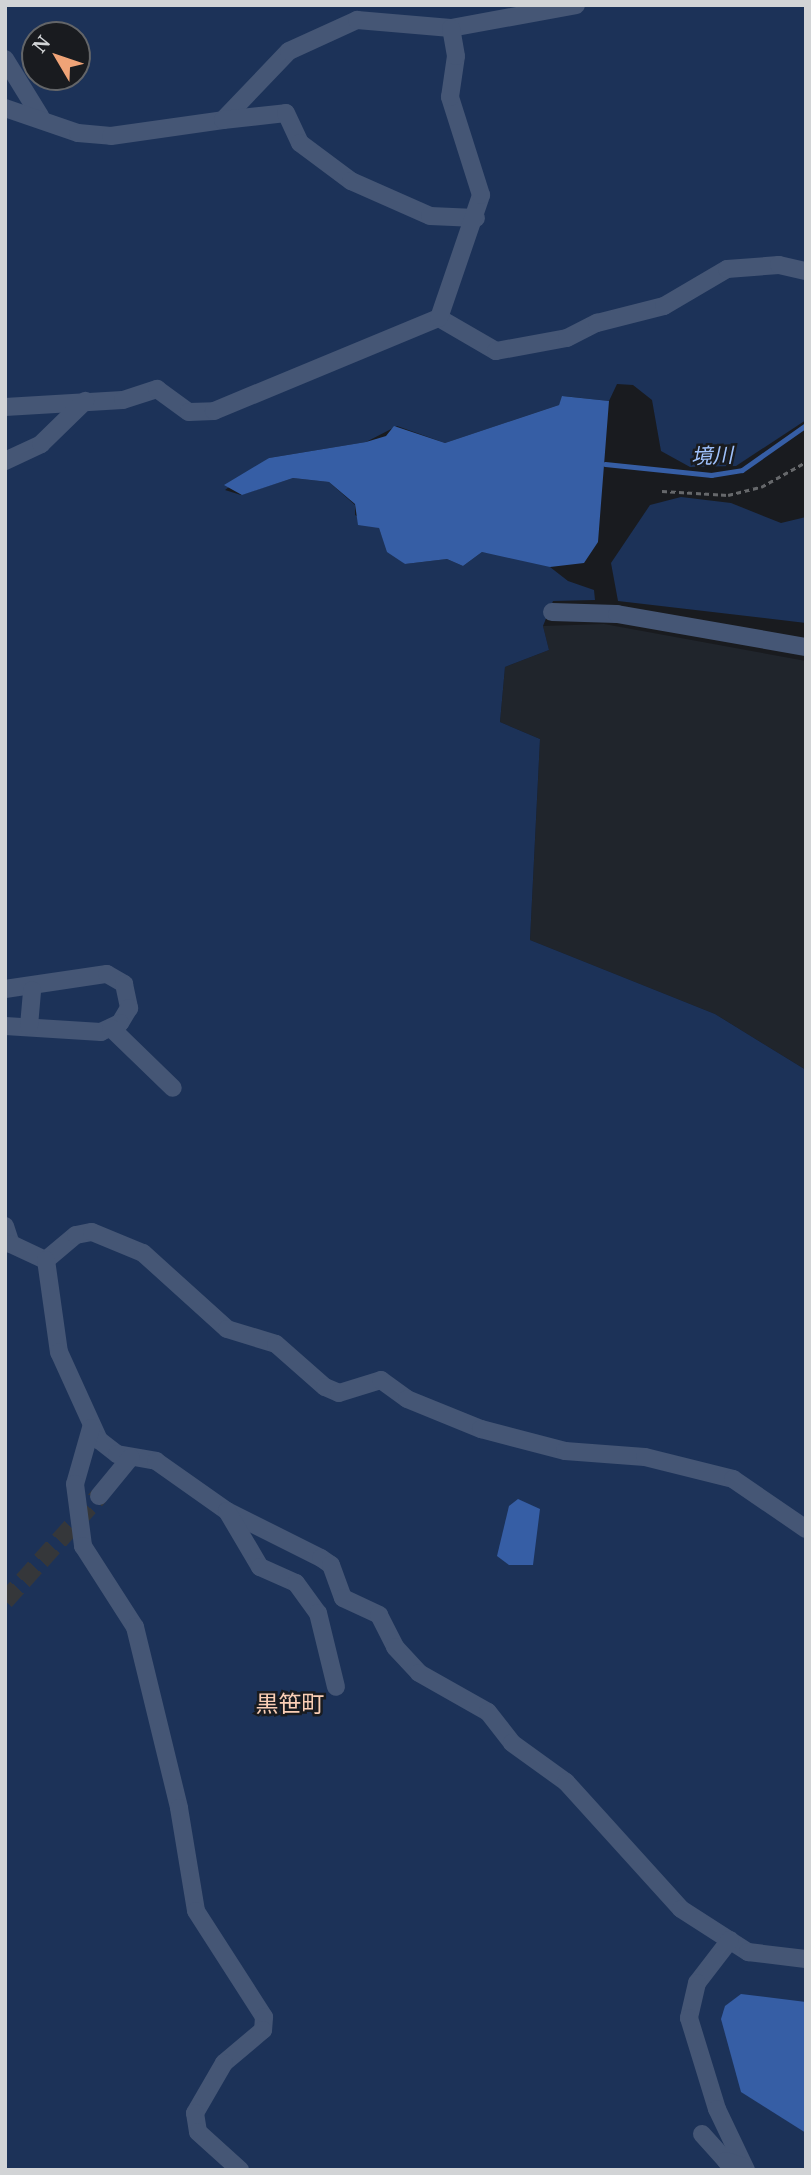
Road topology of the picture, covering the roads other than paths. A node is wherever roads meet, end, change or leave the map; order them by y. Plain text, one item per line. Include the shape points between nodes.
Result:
1 (576, 5) edge
2 (451, 28) junction
3 (5, 59) edge
4 (5, 108) edge
5 (40, 116) junction
6 (223, 120) junction
7 (476, 218) junction
8 (806, 271) edge
9 (439, 318) junction
10 (85, 401) junction
11 (5, 407) edge
12 (5, 461) edge
13 (552, 612) dead end
14 (806, 647) edge
15 (5, 989) edge
16 (32, 990) junction
17 (13, 1027) edge
18 (111, 1028) junction
19 (173, 1088) dead end
20 (5, 1226) edge
21 (8, 1247) edge
22 (46, 1260) junction
23 (91, 1428) junction
24 (131, 1457) junction
25 (99, 1496) tunnel mouth
26 (227, 1511) junction
27 (806, 1529) edge
28 (337, 1687) dead end
29 (730, 1940) junction
30 (806, 1959) edge
31 (702, 2134) dead end
32 (744, 2168) edge
33 (240, 2170) edge

1 - 2 street
2 - 6 street via 388,20 344,25 289,51
2 - 7 street via 456,56 450,97 480,182
3 - 5 street
4 - 5 street
5 - 6 street via 78,133 111,136
6 - 7 street via 286,113 300,143 351,181 430,216
7 - 9 street
8 - 9 street via 779,265 727,269 664,306 597,323 567,338 496,351
9 - 10 street via 214,411 189,412 157,389 123,400
10 - 11 street
10 - 12 street via 41,444
13 - 14 street via 617,614
15 - 16 street
16 - 17 street
16 - 18 street via 114,976 127,991 129,1008
17 - 18 street via 80,1035
18 - 19 street
20 - 21 street
21 - 22 street
22 - 23 street via 59,1352
22 - 27 street via 76,1235 92,1233 143,1253 227,1329 276,1343 325,1387 339,1393 382,1380 407,1399 481,1429 565,1451 645,1457 733,1479
23 - 24 street via 117,1454
23 - 33 street via 75,1484 83,1546 135,1627 179,1808 196,1911 264,2017 263,2031 224,2063 195,2113 206,2141
24 - 25 street
24 - 26 street via 156,1461
26 - 28 street via 260,1567 296,1583 318,1613
26 - 29 street via 331,1565 342,1598 379,1615 395,1647 419,1673 488,1712 512,1743 566,1782 681,1909
29 - 30 street via 770,1958
29 - 32 street via 697,1983 689,2018
31 - 32 street via 726,2161

